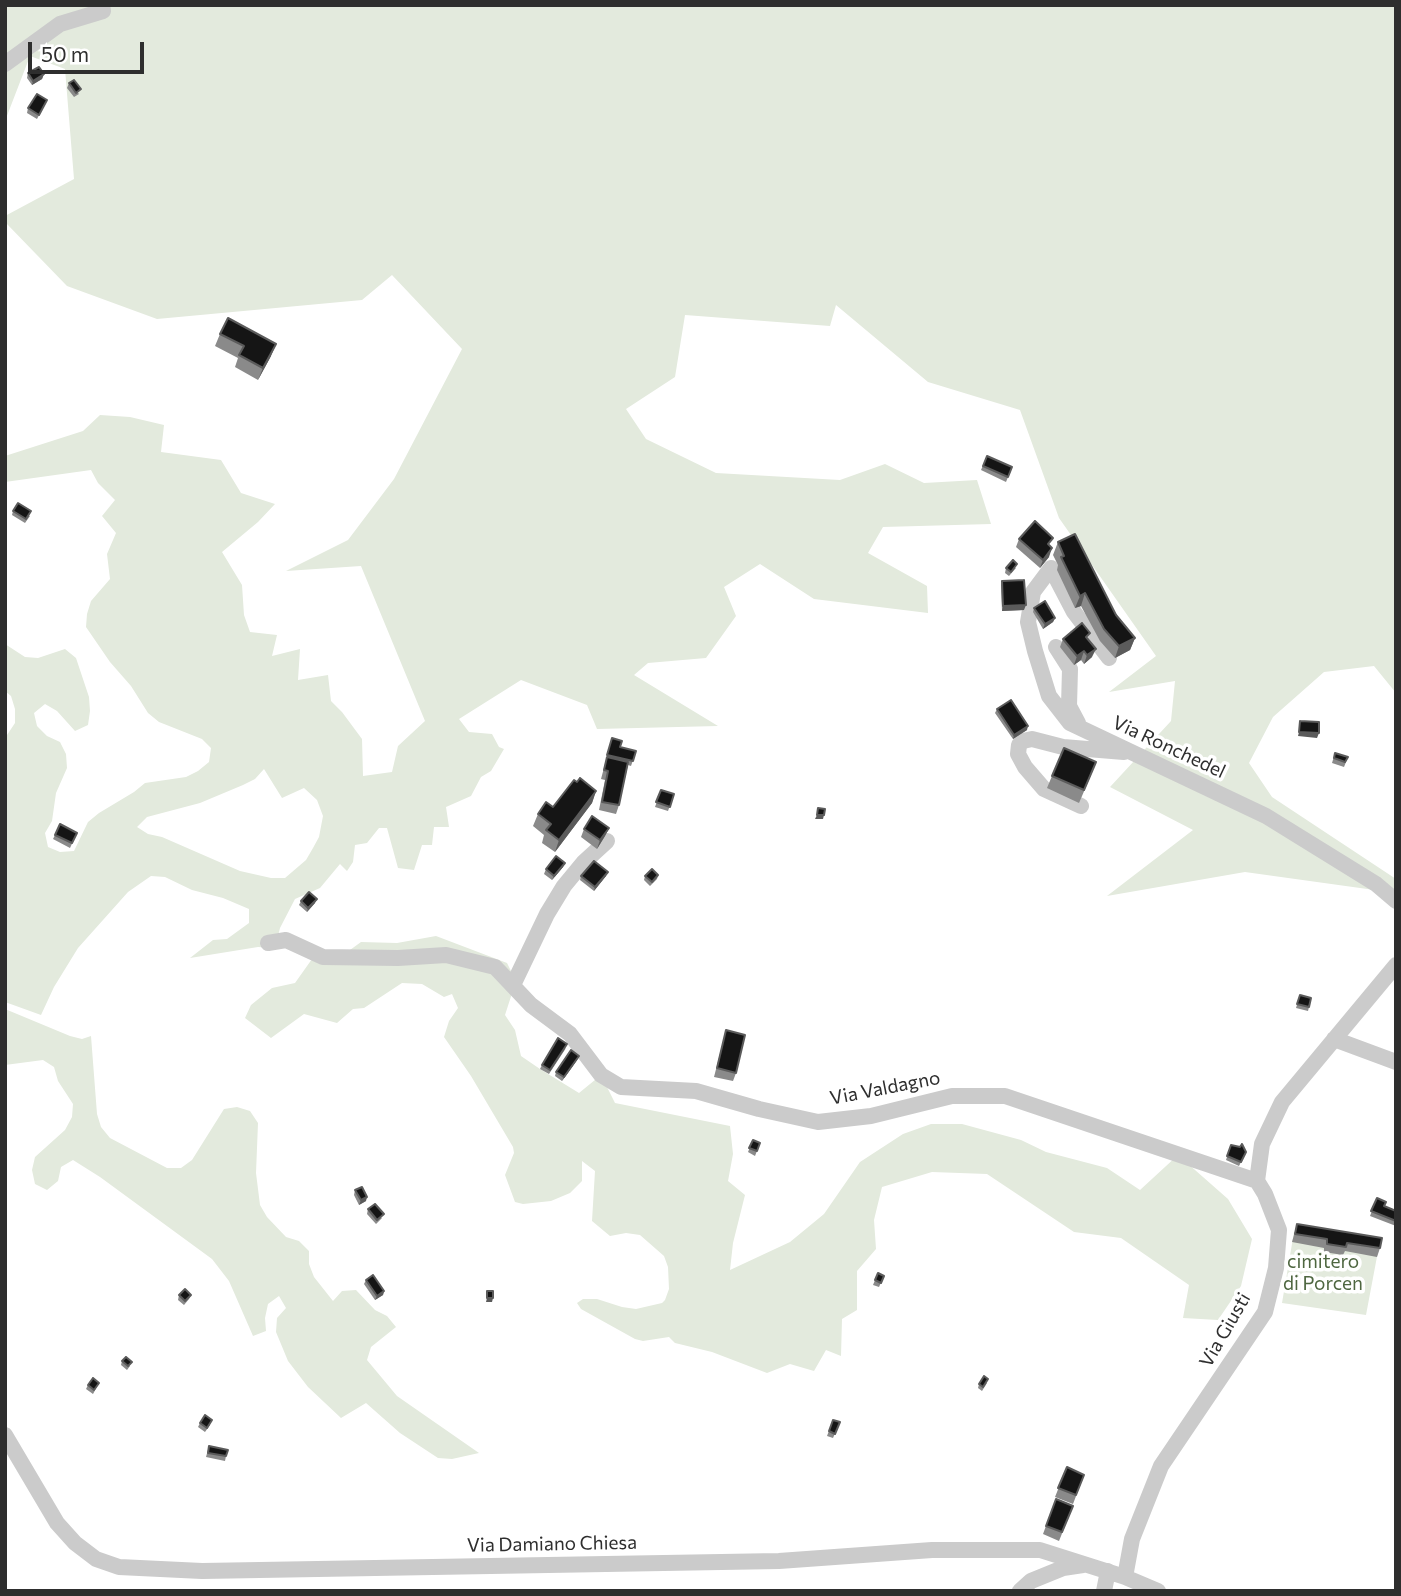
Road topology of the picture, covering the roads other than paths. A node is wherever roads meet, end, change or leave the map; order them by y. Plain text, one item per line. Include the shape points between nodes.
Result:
1 (102, 5) edge
2 (5, 64) edge
3 (1056, 647) dead end
4 (1110, 658) dead end
5 (1080, 728) junction
6 (1133, 753) junction
7 (1081, 806) dead end
8 (607, 841) edge
9 (1396, 901) edge
10 (268, 943) dead end
11 (1396, 965) edge
12 (513, 985) junction
13 (1334, 1039) junction
14 (1396, 1062) edge
15 (1257, 1181) junction
16 (5, 1435) edge
17 (1085, 1564) junction
18 (1108, 1571) junction
19 (1125, 1577) junction
20 (1020, 1591) edge
21 (1104, 1591) edge
22 (1158, 1591) edge

1 - 2 street via 103,11 60,24
3 - 5 street via 1070,669 1069,706
4 - 5 street, Via Ronchedel via 1074,612 1051,568 1033,592 1028,622 1049,696 1070,723
5 - 6 street, Via Ronchedel
6 - 7 street via 1063,747 1032,739 1018,745 1018,754 1044,789
6 - 9 street, Via Ronchedel via 1266,816
8 - 12 street via 564,886
10 - 12 street, Via Valdagno via 286,940 323,957 446,955 495,967
11 - 13 street
12 - 15 street, Via Valdagno via 570,1034 601,1076 621,1087 696,1091 818,1122 871,1116 952,1096 1005,1096
13 - 14 street
13 - 15 street via 1282,1102 1262,1143
15 - 19 street, Via Giusti via 1279,1230 1265,1312 1161,1466 1132,1539
16 - 17 street, Via Damiano Chiesa via 57,1523 96,1559 119,1567 202,1571 765,1561 932,1550 1040,1550
17 - 18 street, Via Damiano Chiesa
17 - 20 street via 1031,1581
18 - 19 street, Via Damiano Chiesa
18 - 21 street
19 - 22 street, Via Damiano Chiesa

